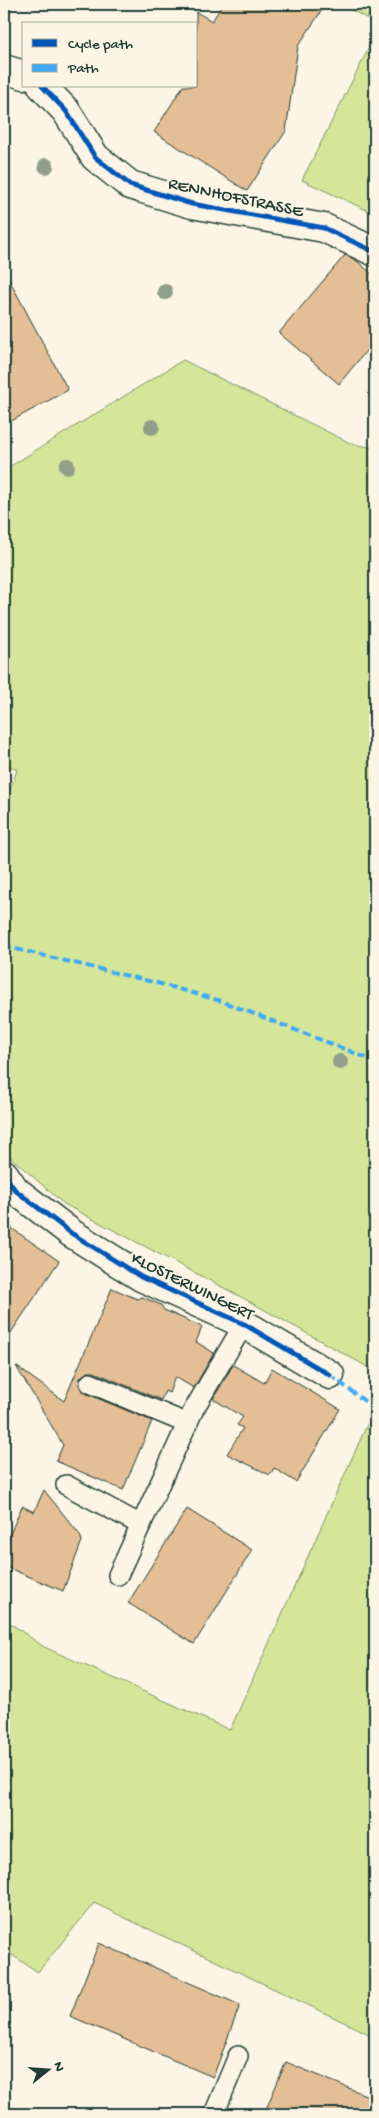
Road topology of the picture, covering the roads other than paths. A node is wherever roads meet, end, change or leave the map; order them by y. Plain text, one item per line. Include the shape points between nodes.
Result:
1 (38, 88) edge
2 (375, 252) edge
3 (4, 1174) edge
4 (244, 1324) junction
5 (330, 1375) dead end
6 (90, 1383) dead end
7 (188, 1424) junction
8 (66, 1485) dead end
9 (141, 1525) junction
10 (118, 1575) dead end
11 (238, 2056) dead end
12 (214, 2114) edge

1 - 2 street, RENNHOFSTRASSE via 66,111 95,156 130,185 192,204 324,228
3 - 4 street, KLOSTERWINGERT via 15,1190 71,1233 141,1277
4 - 5 street, KLOSTERWINGERT
4 - 7 lane
6 - 7 lane
7 - 9 lane
8 - 9 lane
9 - 10 lane
11 - 12 lane

